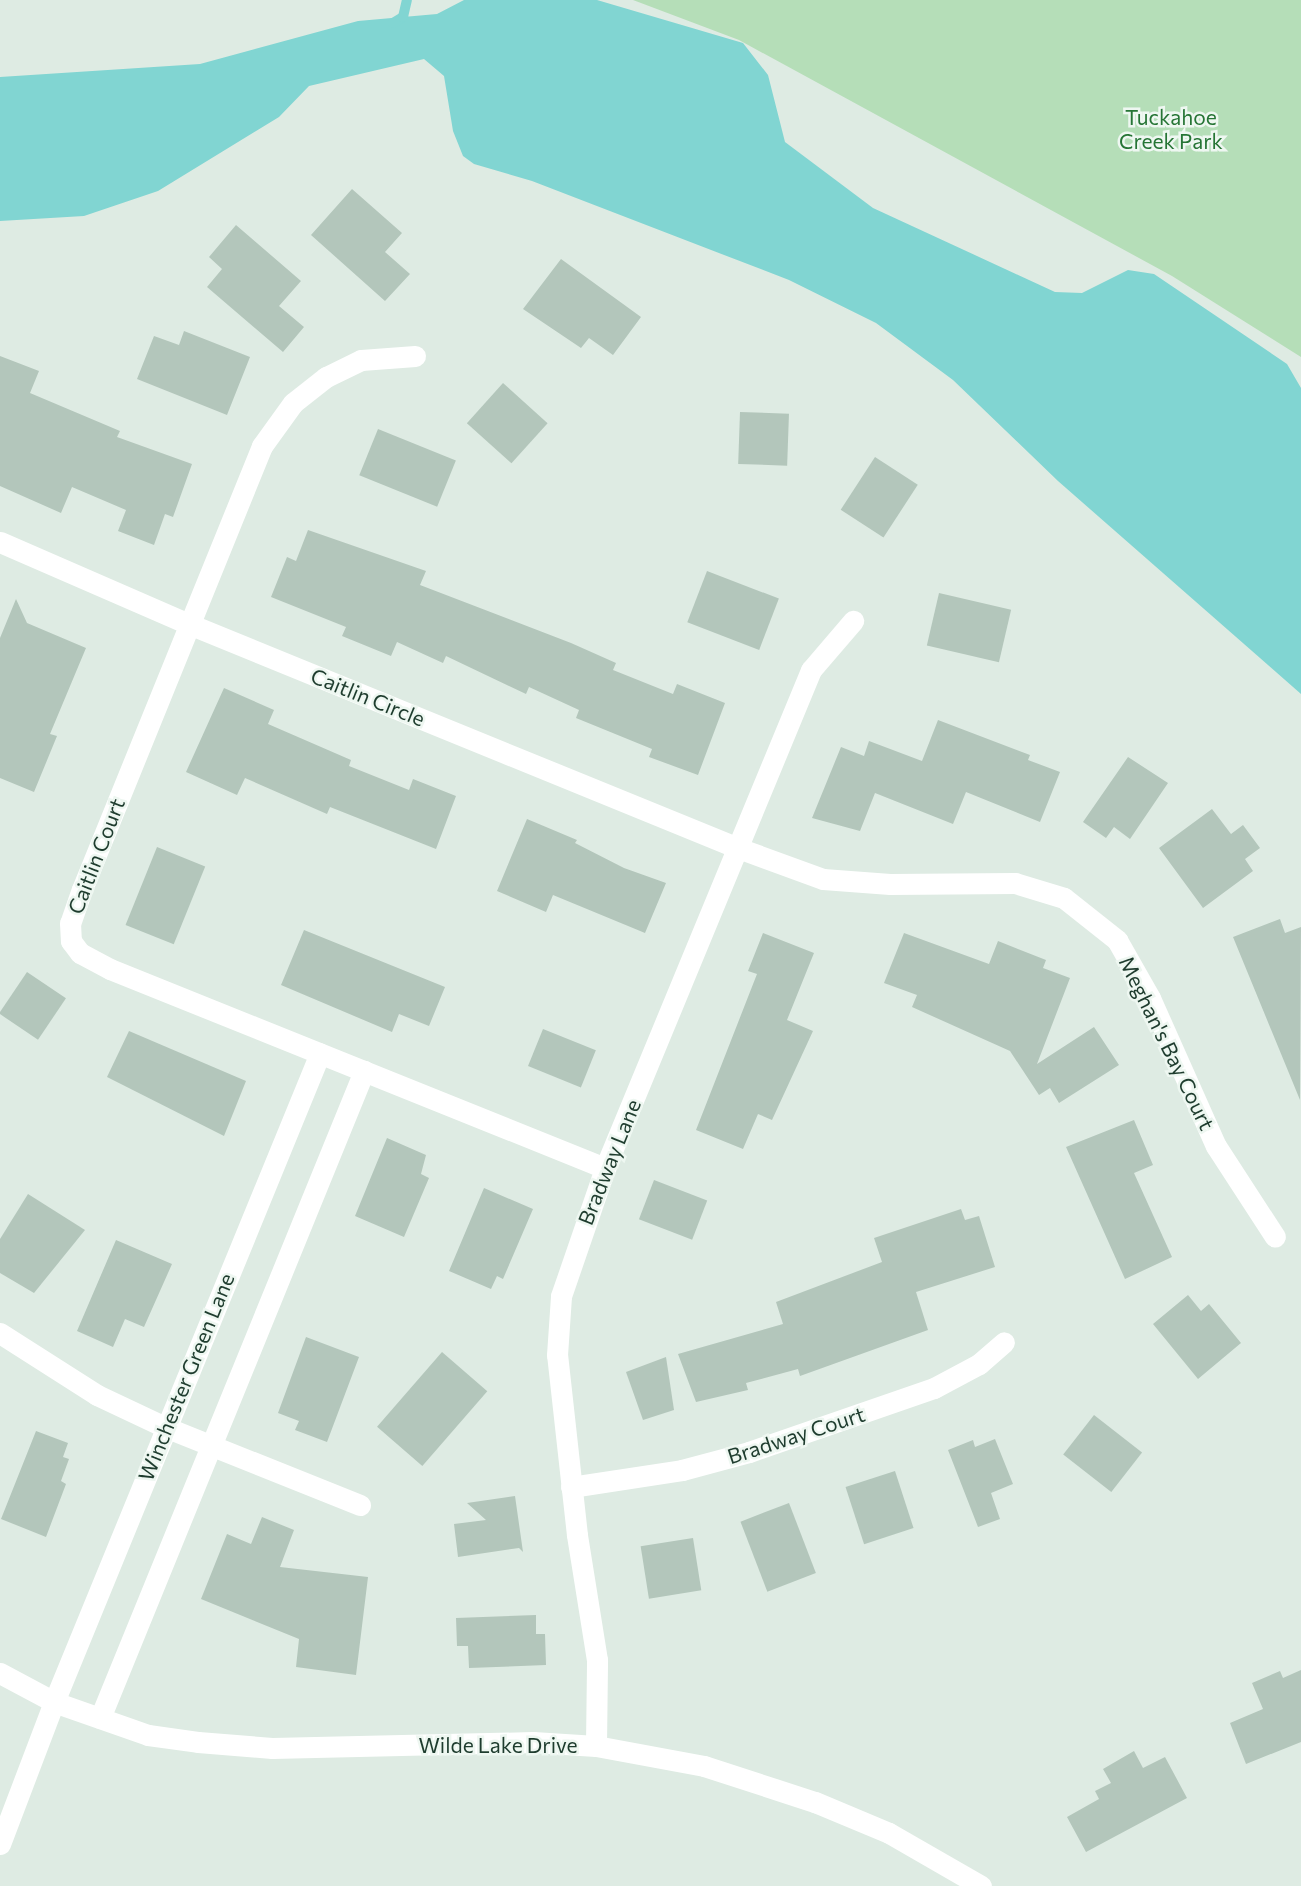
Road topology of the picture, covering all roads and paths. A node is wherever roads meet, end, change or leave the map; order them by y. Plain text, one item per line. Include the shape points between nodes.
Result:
1 (415, 356) dead end
2 (0, 542) edge
3 (853, 621) dead end
4 (189, 624) junction
5 (738, 848) junction
6 (320, 1054) junction
7 (364, 1072) junction
8 (605, 1168) junction
9 (1275, 1237) dead end
10 (0, 1333) edge
11 (1004, 1342) dead end
12 (165, 1427) junction
13 (210, 1446) junction
14 (571, 1487) junction
15 (360, 1505) dead end
16 (0, 1673) edge
17 (54, 1702) junction
18 (100, 1718) junction
19 (596, 1746) junction
20 (0, 1844) edge
21 (981, 1886) edge

1 - 4 street, Caitlin Court via 361,360 326,377 293,403 262,446
2 - 4 street, Caitlin Circle
3 - 5 street, Bradway Lane via 810,670
4 - 5 street, Caitlin Circle
4 - 6 street, Caitlin Court via 82,889 70,923 71,941 80,953 110,969
5 - 8 street, Bradway Lane
5 - 9 street, Meghan's Bay Court via 841,882 1016,883 1064,898 1093,917 1116,940 1143,986 1216,1146
6 - 7 street, Caitlin Court
6 - 12 street, Winchester Green Lane
7 - 8 street, Caitlin Court
7 - 13 street
8 - 14 street, Bradway Lane via 561,1296 557,1355
10 - 12 street via 97,1395
11 - 14 street, Bradway Court via 979,1364 934,1388 749,1452 682,1470
12 - 13 street
12 - 17 street, Winchester Green Lane
13 - 15 street
13 - 18 street
14 - 19 street, Bradway Lane via 597,1660
16 - 17 street, Wilde Lake Drive
17 - 18 street, Wilde Lake Drive
17 - 20 street, Winchester Green Lane
18 - 19 street, Wilde Lake Drive via 148,1735 272,1748 533,1742
19 - 21 street, Wilde Lake Drive via 704,1766 815,1802 889,1833

